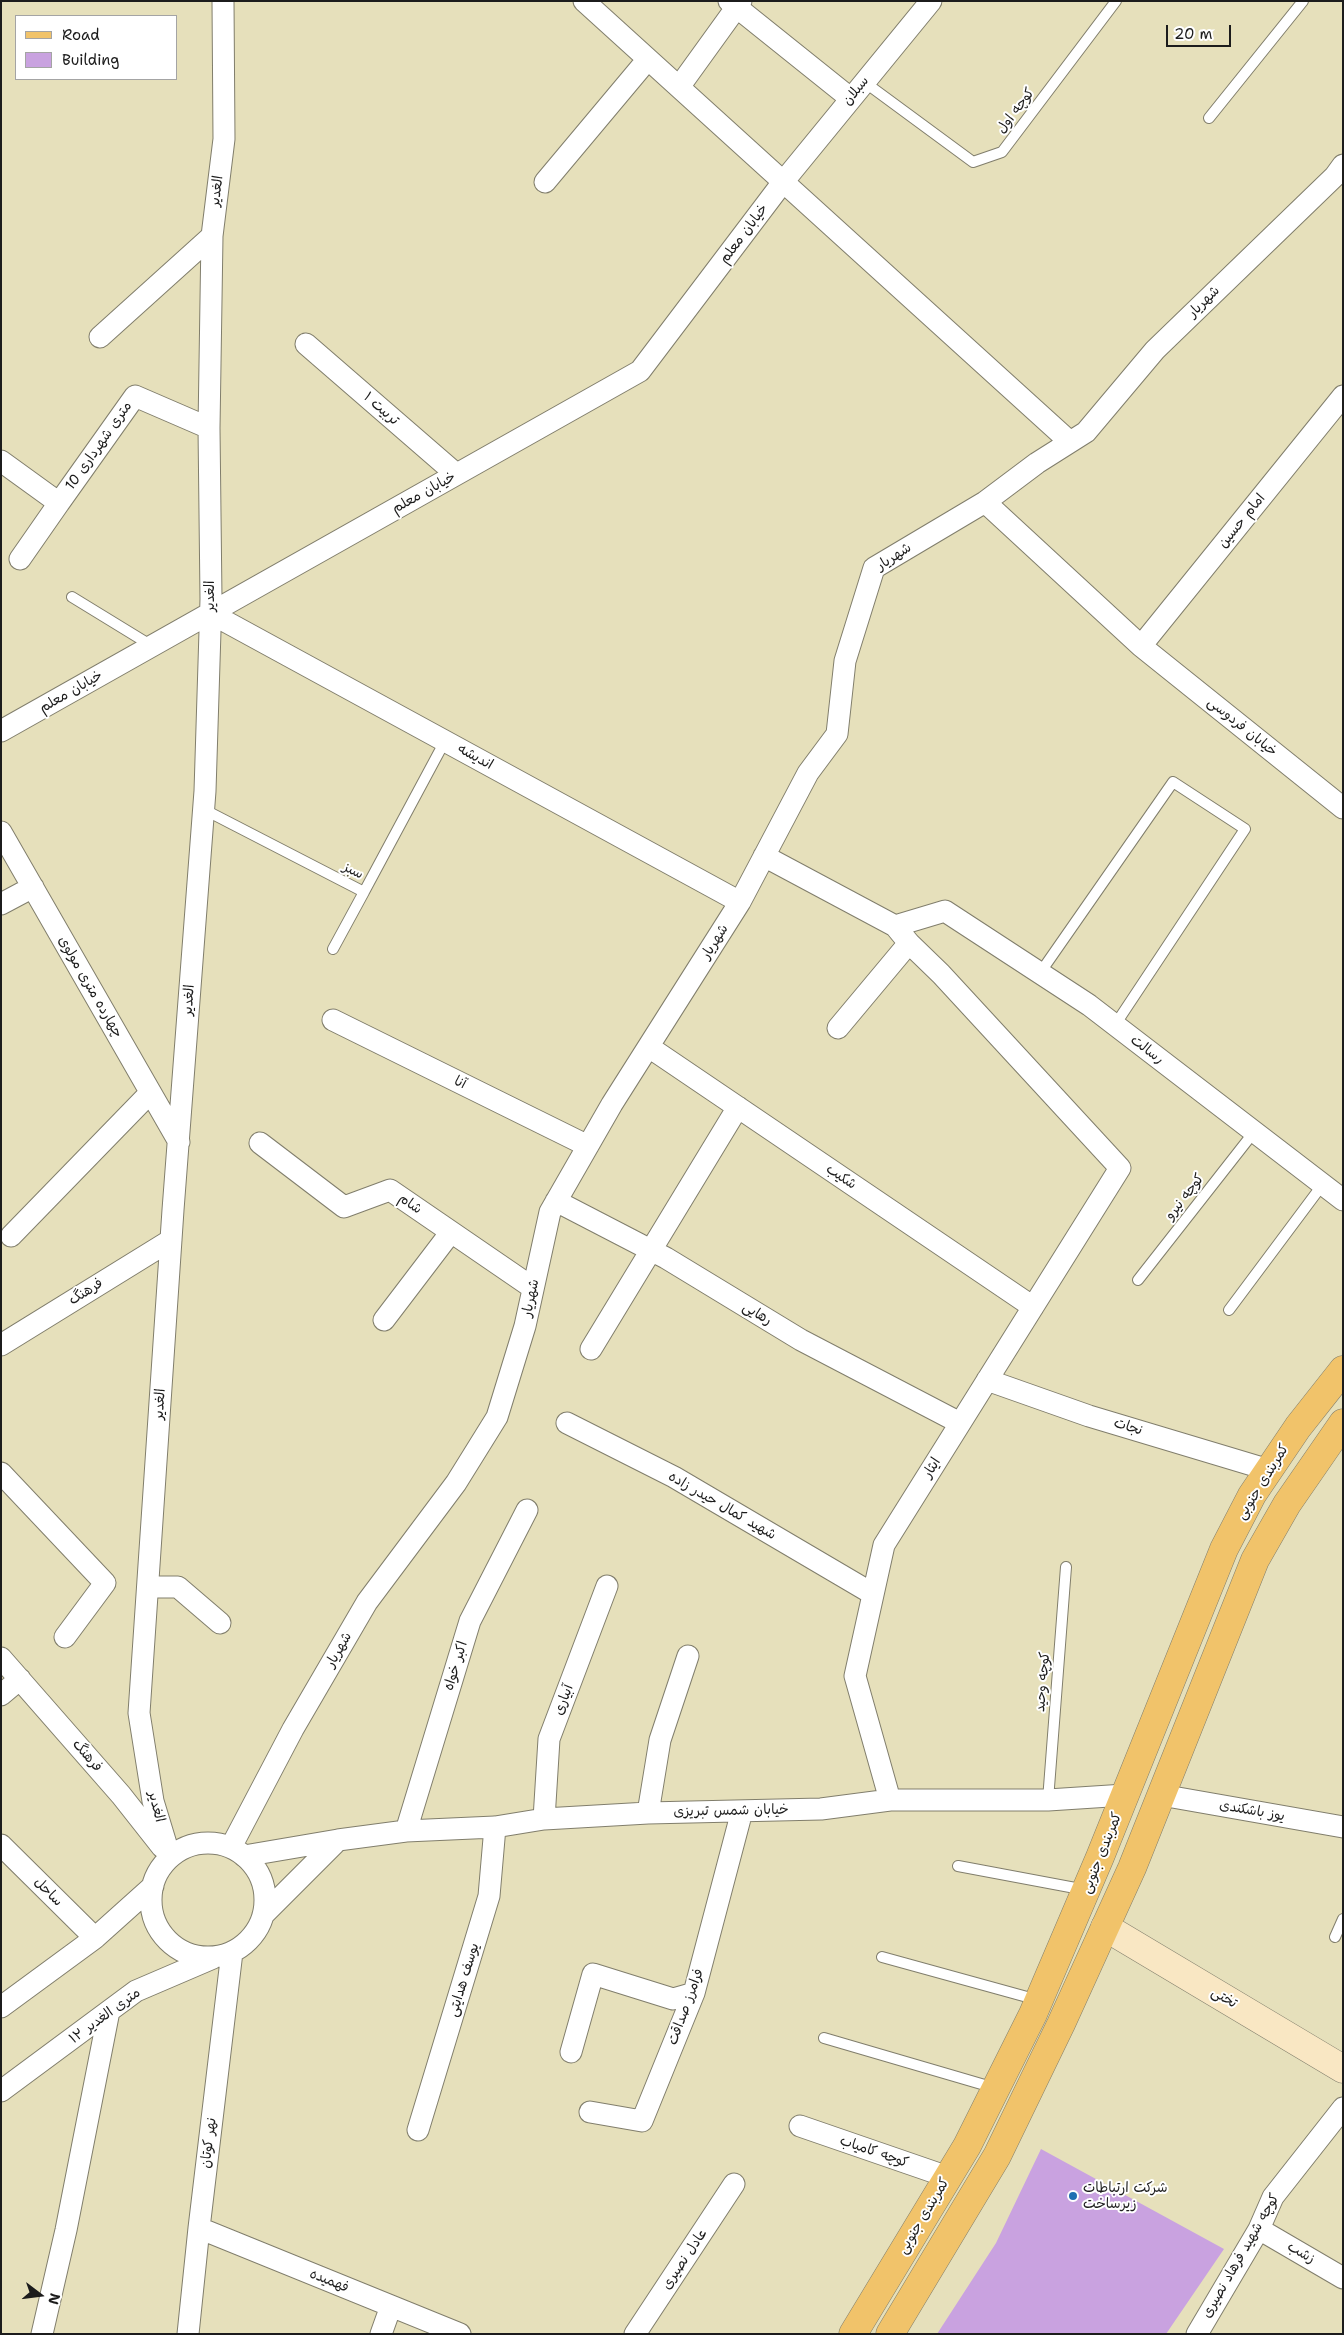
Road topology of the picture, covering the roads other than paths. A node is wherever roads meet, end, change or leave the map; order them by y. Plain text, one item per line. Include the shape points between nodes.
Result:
1 (224, 1) edge
2 (584, 1) edge
3 (930, 1) edge
4 (1116, 1) edge
5 (1303, 1) edge
6 (736, 3) edge
7 (648, 59) junction
8 (678, 86) junction
9 (857, 90) junction
10 (1209, 118) dead end
11 (1343, 164) edge
12 (545, 182) dead end
13 (783, 182) junction
14 (212, 236) junction
15 (100, 338) dead end
16 (306, 344) dead end
17 (1343, 396) edge
18 (208, 428) junction
19 (1070, 442) junction
20 (1, 461) edge
21 (456, 474) junction
22 (984, 502) junction
23 (59, 503) junction
24 (20, 558) dead end
25 (72, 597) dead end
26 (210, 613) junction
27 (152, 646) junction
28 (1141, 646) junction
29 (1, 732) edge
30 (445, 741) junction
31 (1343, 808) edge
32 (204, 809) junction
33 (1, 832) edge
34 (764, 856) junction
35 (33, 887) junction
36 (364, 892) junction
37 (740, 902) junction
38 (1, 904) edge
39 (895, 926) junction
40 (909, 943) junction
41 (333, 949) dead end
42 (1040, 973) junction
43 (333, 1020) dead end
44 (1115, 1025) junction
45 (838, 1028) dead end
46 (649, 1047) junction
47 (150, 1093) junction
48 (738, 1107) junction
49 (1254, 1132) junction
50 (179, 1142) junction
51 (260, 1143) dead end
52 (588, 1146) junction
53 (1323, 1184) junction
54 (1343, 1200) edge
55 (556, 1201) junction
56 (452, 1232) junction
57 (11, 1236) dead end
58 (171, 1240) junction
59 (651, 1251) junction
60 (1138, 1280) dead end
61 (533, 1288) junction
62 (1033, 1307) junction
63 (1229, 1310) dead end
64 (384, 1320) dead end
65 (1, 1345) edge
66 (591, 1349) dead end
67 (1343, 1370) edge
68 (987, 1380) junction
69 (567, 1423) dead end
70 (960, 1423) junction
71 (1343, 1424) edge
72 (1269, 1470) junction
73 (4, 1481) edge
74 (527, 1510) dead end
75 (1066, 1567) dead end
76 (607, 1586) dead end
77 (148, 1587) junction
78 (873, 1594) junction
79 (220, 1623) dead end
80 (65, 1637) dead end
81 (688, 1656) dead end
82 (1, 1658) edge
83 (20, 1679) junction
84 (1, 1695) edge
85 (1125, 1795) junction
86 (1162, 1795) junction
87 (890, 1800) junction
88 (1048, 1800) junction
89 (742, 1811) junction
90 (648, 1813) junction
91 (544, 1819) junction
92 (495, 1827) junction
93 (1343, 1827) edge
94 (406, 1831) junction
95 (338, 1840) junction
96 (1, 1845) edge
97 (237, 1852) junction
98 (170, 1857) junction
99 (958, 1866) dead end
100 (154, 1886) junction
101 (1086, 1890) junction
102 (263, 1915) junction
103 (1343, 1919) edge
104 (1105, 1927) junction
105 (1335, 1937) dead end
106 (95, 1938) junction
107 (224, 1954) junction
108 (882, 1957) dead end
109 (694, 1994) junction
110 (1039, 2001) junction
111 (1, 2006) edge
112 (109, 2011) junction
113 (824, 2038) dead end
114 (571, 2052) dead end
115 (1343, 2069) edge
116 (996, 2089) junction
117 (1, 2091) edge
118 (1343, 2108) edge
119 (590, 2112) dead end
120 (800, 2126) dead end
121 (418, 2130) dead end
122 (948, 2178) junction
123 (734, 2184) dead end
124 (199, 2228) junction
125 (1259, 2229) junction
126 (1343, 2278) edge
127 (391, 2306) junction
128 (42, 2334) edge
129 (188, 2334) edge
130 (381, 2334) edge
131 (460, 2334) edge
132 (635, 2334) edge
133 (853, 2334) edge
134 (890, 2334) edge
135 (1197, 2334) edge

1 - 14 street, الغدیر via 224,139
2 - 7 street
3 - 9 street, سبلان
4 - 9 lane, کوچه اول via 1002,152 973,162
5 - 10 lane
6 - 8 street
6 - 9 street
7 - 8 street
7 - 12 street
8 - 13 street
9 - 13 street, سبلان
11 - 19 street, شهریار via 1155,350 1086,432
13 - 19 street
13 - 21 street, خیابان معلم via 640,371
14 - 15 street
14 - 18 street, الغدیر
16 - 21 street, تربیت ۱
17 - 28 street, امام حسین
18 - 23 street, 10 متری شهرداری via 135,396
18 - 26 street, الغدیر
19 - 22 street, شهریار
20 - 23 street, 10 متری شهرداری
21 - 26 street, خیابان معلم
22 - 28 street, خیابان فردوسی
22 - 34 street, شهریار via 874,568 846,661 837,734 808,773
23 - 24 street
25 - 27 lane
26 - 27 street, خیابان معلم
26 - 30 street, اندیشه
26 - 32 street, الغدیر
27 - 29 street, خیابان معلم
28 - 31 street, خیابان فردوسی
30 - 36 lane, سبز
30 - 37 street, اندیشه
32 - 36 lane, سبز
32 - 50 street, الغدیر
33 - 35 street, چهارده متری مولوی
34 - 37 street, شهریار
34 - 39 street
35 - 38 street
35 - 47 street, چهارده متری مولوی
36 - 41 lane
37 - 46 street, شهریار
39 - 40 street
39 - 42 street, رسالت via 945,911
40 - 45 street
40 - 62 street, ایثار via 1120,1168
42 - 44 street, رسالت
42 - 44 lane via 1173,782 1245,829
43 - 52 street, آنا
44 - 49 street, رسالت
46 - 48 street, شکیب
46 - 52 street, شهریار
47 - 50 street, چهارده متری مولوی
47 - 57 street
48 - 59 street
48 - 62 street, شکیب
49 - 53 street, رسالت
49 - 60 lane, کوچه نیرو
50 - 58 street, الغدیر
51 - 56 street, شام via 344,1207 390,1190
52 - 55 street, شهریار
53 - 54 street, رسالت
53 - 63 lane
55 - 59 street, رهایی
55 - 61 street, شهریار via 550,1212
56 - 61 street, شام
56 - 64 street
58 - 65 street, فرهنگ
58 - 77 street, الغدیر
59 - 66 street
59 - 70 street, رهایی via 801,1340
61 - 97 street, شهریار via 525,1326 497,1417 456,1483 367,1602 293,1729
62 - 68 street, ایثار
67 - 72 main road, کمربندی جنوبی
68 - 70 street, ایثار
68 - 72 street, نجات via 1090,1416
69 - 78 street, شهید کمال حیدر زاده via 674,1477
70 - 78 street, ایثار via 884,1545
71 - 86 main road via 1287,1504 1255,1560
72 - 85 main road, کمربندی جنوبی via 1224,1549
73 - 80 street via 105,1583
74 - 94 street, اکبر خواه via 470,1621
75 - 88 lane, کوچه وحید
76 - 91 street, آبیاری via 549,1739
77 - 79 street via 178,1588
77 - 98 street, الغدیر via 140,1713 153,1801
78 - 87 street, ایثار via 855,1676
81 - 90 street via 660,1740
82 - 83 street, فرهنگ
83 - 84 street
83 - 98 street, فرهنگ
85 - 86 main road
85 - 88 street, خیابان شمس تبریزی
85 - 101 main road, کمربندی جنوبی
86 - 93 street, یوز باشکندی
86 - 104 main road
87 - 88 street, خیابان شمس تبریزی
87 - 89 street, خیابان شمس تبریزی via 821,1809
89 - 90 street, خیابان شمس تبریزی
89 - 109 street, فرامرز صداقت
90 - 91 street, خیابان شمس تبریزی
91 - 92 street, خیابان شمس تبریزی
92 - 94 street, خیابان شمس تبریزی
92 - 121 street, یوسف هدایتی via 489,1896
94 - 95 street, خیابان شمس تبریزی
95 - 97 street, خیابان شمس تبریزی
95 - 102 street
96 - 106 street, ساحل
97 - 98 street via 214,1843 199,1844
97 - 102 street via 264,1882
98 - 100 street via 159,1870
99 - 101 lane
100 - 106 street
100 - 107 street via 150,1903 161,1933 185,1953 201,1958
101 - 110 main road, کمربندی جنوبی
102 - 107 street via 252,1937
103 - 105 lane
104 - 115 main road, تختی
104 - 134 main road via 997,2156
106 - 111 street
107 - 112 street, ۱۲ متری الغدیر via 136,1991
107 - 124 street, نهر کوتان
108 - 110 lane
109 - 114 street via 673,1999 593,1974
109 - 119 street, فرامرز صداقت via 642,2121
110 - 116 main road, کمربندی جنوبی
112 - 117 street, ۱۲ متری الغدیر
112 - 128 street
113 - 116 lane
116 - 122 main road, کمربندی جنوبی
118 - 125 street, کوچه شهید فرهاد نصیری via 1273,2197
120 - 122 street, کوچه کامیاب
122 - 133 main road, کمربندی جنوبی
123 - 132 street, عادل نصیری
124 - 127 street, فهمیده
124 - 129 street, نهر کوتان
125 - 126 street, زشب
125 - 135 street, کوچه شهید فرهاد نصیری
127 - 130 street
127 - 131 street, فهمیده

